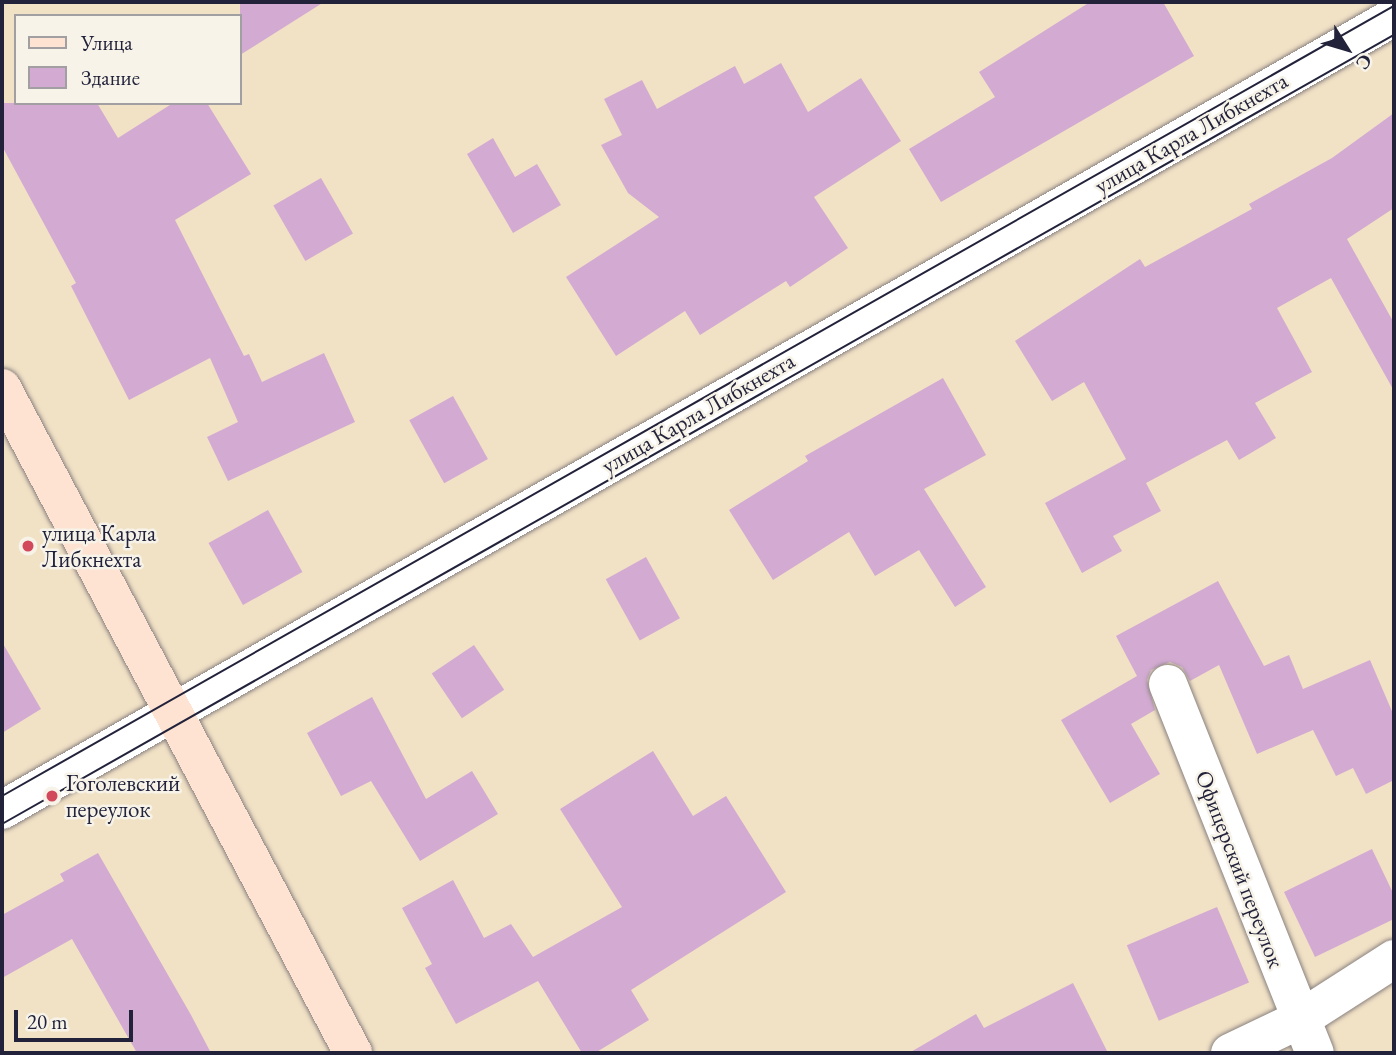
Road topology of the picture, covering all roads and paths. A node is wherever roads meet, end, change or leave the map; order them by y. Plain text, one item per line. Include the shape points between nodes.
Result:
1 (1394, 17) edge
2 (2, 388) edge
3 (1168, 684) dead end
4 (171, 713) junction
5 (2, 810) edge
6 (1394, 959) edge
7 (1307, 1037) edge
8 (353, 1053) edge
9 (1230, 1053) edge

1 - 4 street, улица Карла Либкнехта
2 - 4 main road
3 - 7 street, Офицерский переулок
4 - 5 street, улица Карла Либкнехта
4 - 8 main road
6 - 7 street
7 - 9 street

